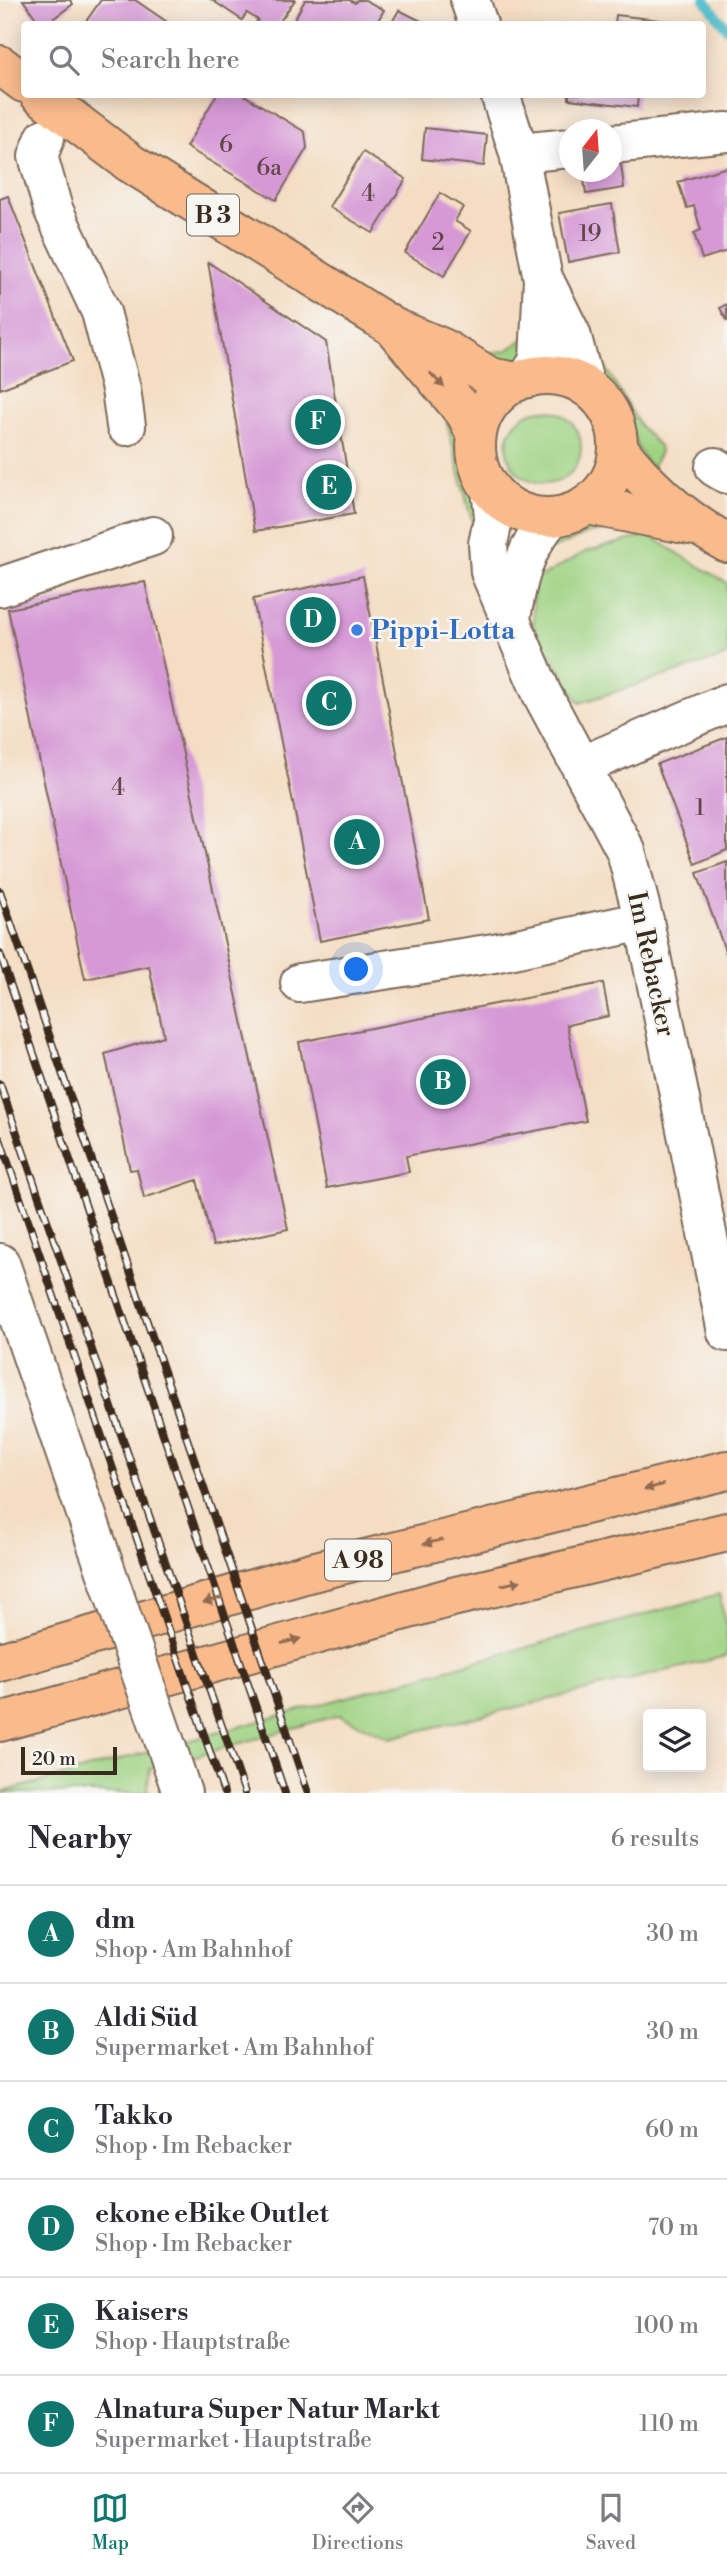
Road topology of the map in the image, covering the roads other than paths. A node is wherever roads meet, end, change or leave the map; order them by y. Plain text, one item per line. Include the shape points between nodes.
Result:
1 (470, 0) edge
2 (477, 21) edge
3 (0, 65) edge
4 (21, 81) edge
5 (44, 98) edge
6 (501, 98) edge
7 (727, 132) edge
8 (45, 138) dead end
9 (622, 143) edge
10 (559, 149) edge
11 (519, 153) junction
12 (543, 279) junction
13 (393, 327) junction
14 (522, 380) junction
15 (585, 386) junction
16 (125, 426) dead end
17 (476, 435) junction
18 (618, 448) junction
19 (491, 490) junction
20 (587, 505) junction
21 (552, 517) junction
22 (711, 534) edge
23 (153, 536) dead end
24 (0, 587) edge
25 (511, 618) junction
26 (727, 703) edge
27 (581, 766) junction
28 (644, 921) junction
29 (300, 984) dead end
30 (0, 1263) edge
31 (727, 1332) edge
32 (725, 1469) edge
33 (727, 1532) edge
34 (0, 1661) edge
35 (0, 1721) edge
36 (182, 1793) edge

1 - 2 street
3 - 4 main road
5 - 13 main road, B 3 via 130,163
6 - 11 street
7 - 9 street
8 - 16 street via 38,156 53,209 101,312 121,389
10 - 11 street
11 - 12 street
12 - 14 street via 539,359
12 - 15 street via 567,325
13 - 14 main road, B 3 via 443,348 490,377
13 -> 17 main road, B 3 via 466,414
14 - 15 main road, B 3 via 558,376
14 - 17 main road via 490,403
15 - 18 main road via 610,413
17 - 19 main road, B 3 via 476,458
18 - 20 main road via 610,480
18 - 22 main road via 632,466
19 - 21 main road, B 3 via 524,514
19 - 25 street, Im Rebacker via 490,572
20 - 21 main road, B 3
20 - 22 main road
21 - 25 street via 524,556
23 - 24 street
25 - 27 street, Im Rebacker via 542,694
26 - 27 street
27 - 28 street, Im Rebacker via 626,851
28 - 29 street via 494,953
28 - 31 street, Im Rebacker
30 - 36 street, bridge
32 -> 34 main road, A 98 via 308,1573
35 -> 33 main road, A 98 via 452,1597

